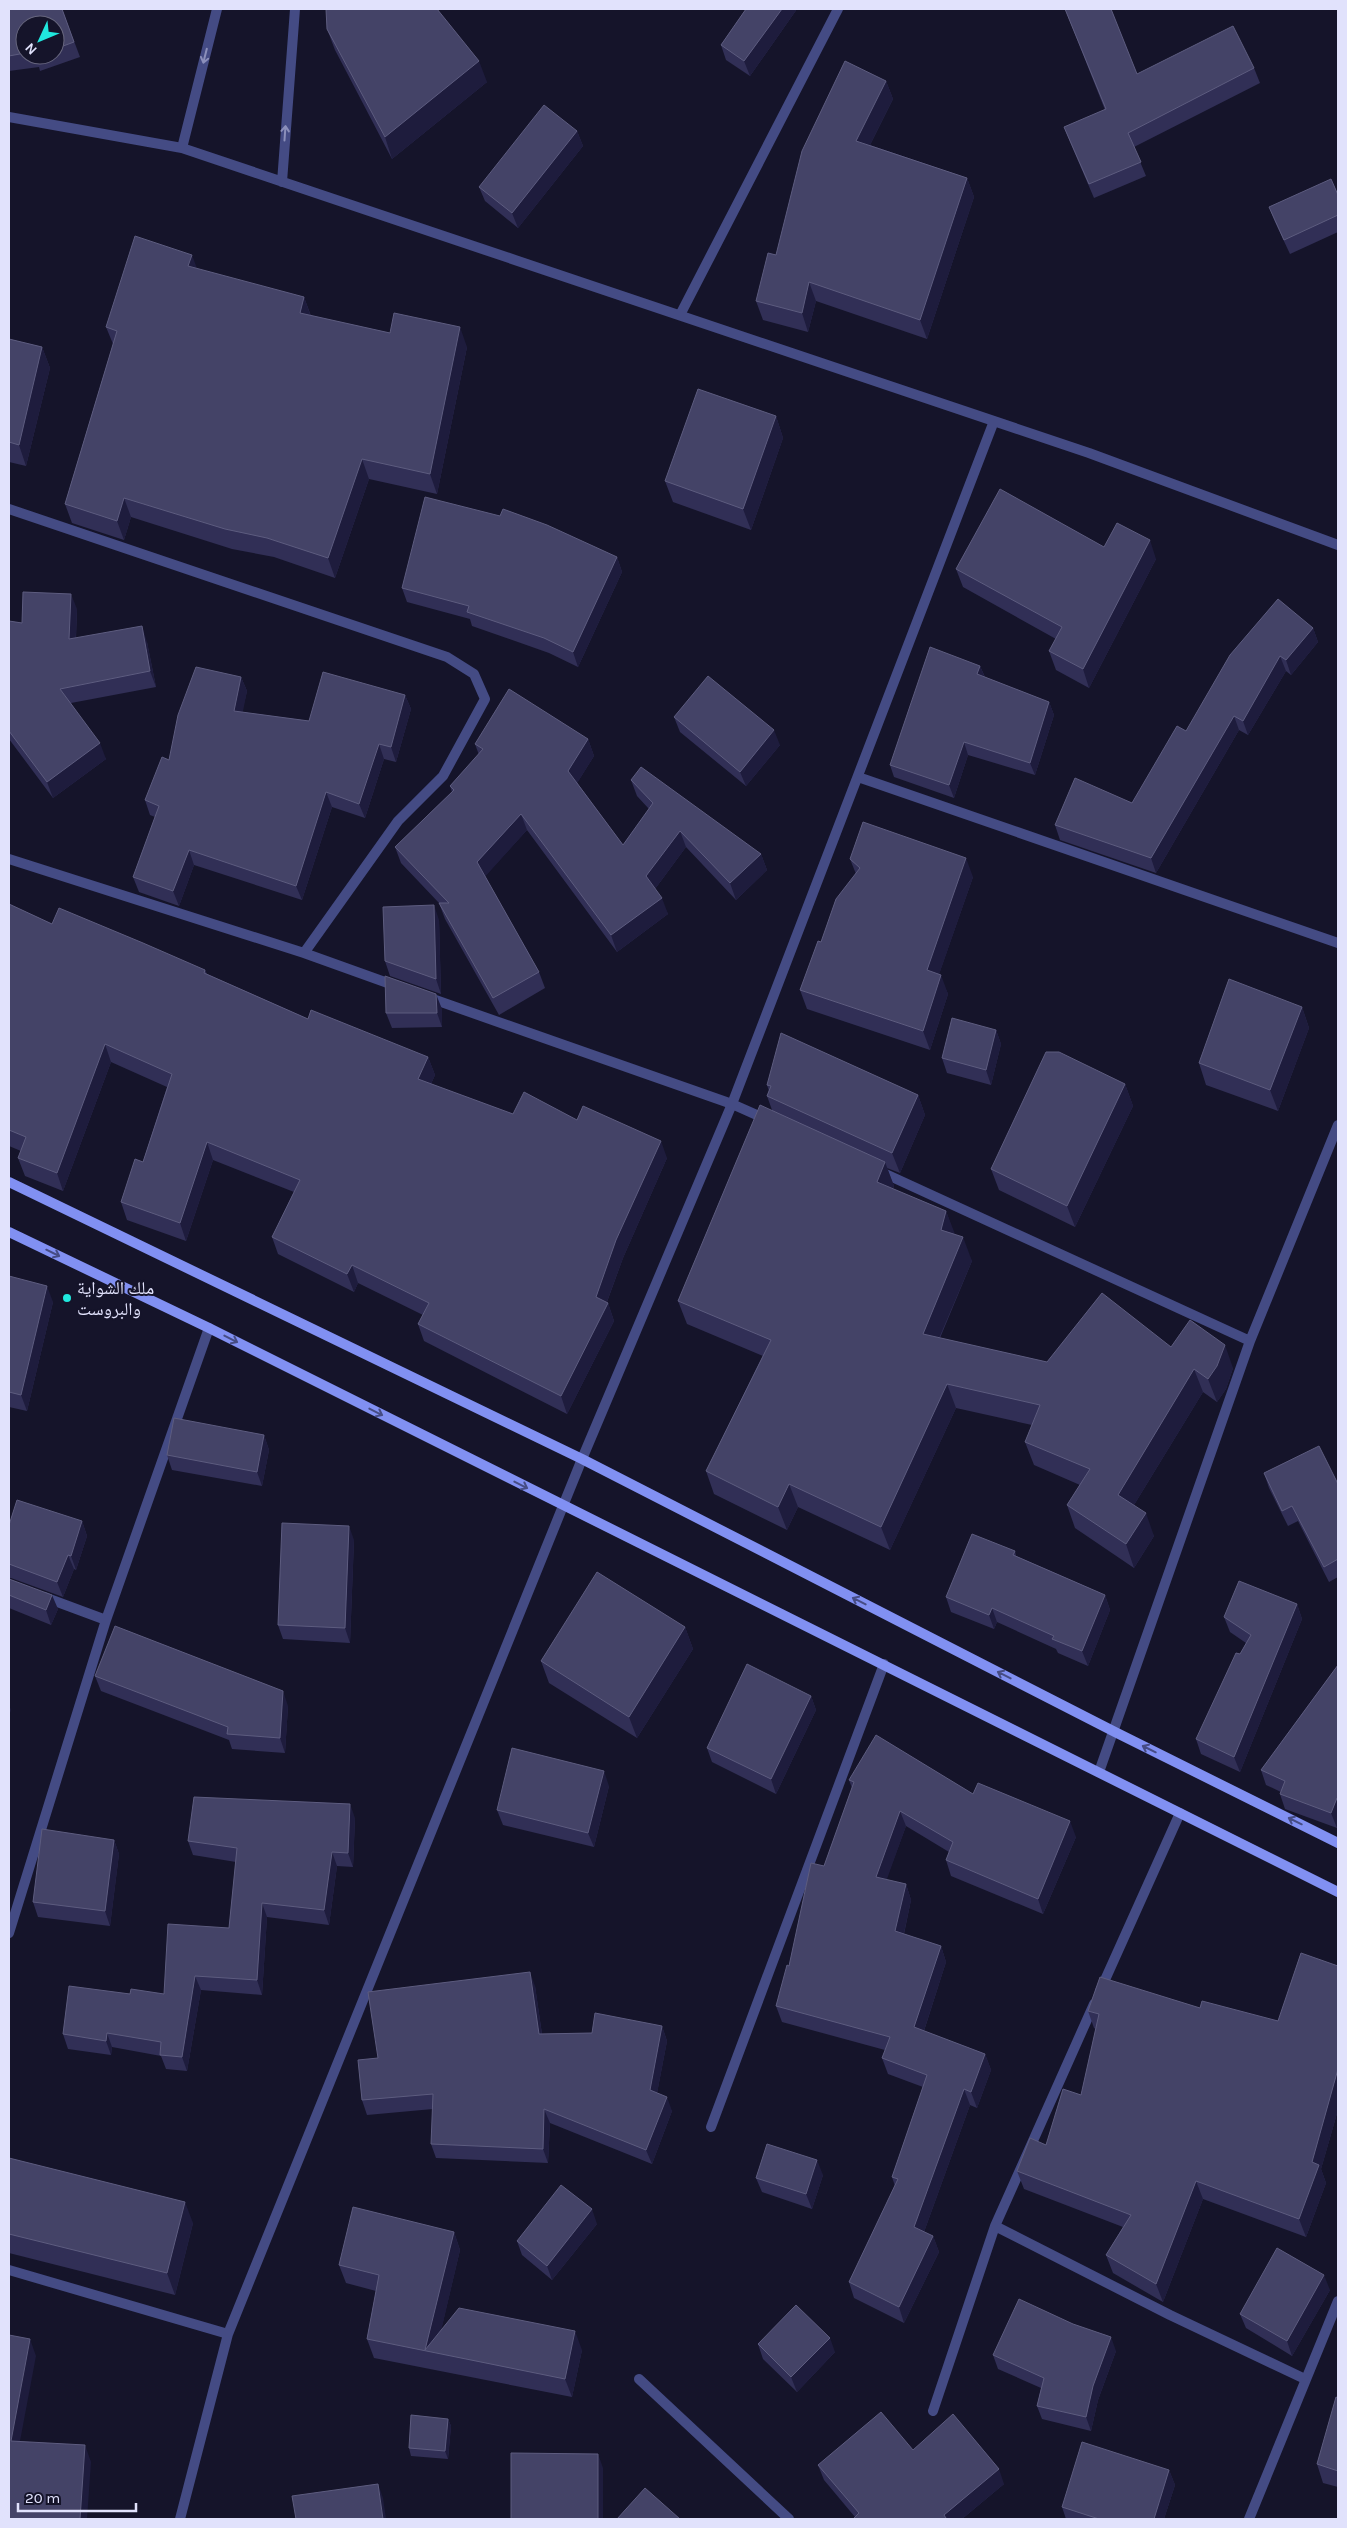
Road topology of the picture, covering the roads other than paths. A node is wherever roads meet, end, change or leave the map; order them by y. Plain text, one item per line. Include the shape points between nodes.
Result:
1 (217, 9) edge
2 (294, 9) edge
3 (838, 9) edge
4 (9, 117) edge
5 (182, 148) junction
6 (282, 182) junction
7 (680, 314) junction
8 (994, 421) junction
9 (9, 509) edge
10 (1338, 545) edge
11 (858, 777) junction
12 (9, 859) edge
13 (1338, 943) edge
14 (304, 954) junction
15 (732, 1104) junction
16 (777, 1124) edge
17 (1338, 1126) edge
18 (868, 1166) edge
19 (9, 1182) edge
20 (9, 1232) edge
21 (209, 1328) junction
22 (1250, 1341) junction
23 (582, 1459) junction
24 (563, 1506) junction
25 (35, 1594) edge
26 (106, 1620) junction
27 (884, 1664) junction
28 (1115, 1732) junction
29 (1099, 1772) junction
30 (1180, 1813) junction
31 (1338, 1843) edge
32 (1338, 1892) edge
33 (9, 1933) edge
34 (712, 2128) dead end
35 (995, 2226) junction
36 (9, 2270) edge
37 (1338, 2301) edge
38 (228, 2334) junction
39 (639, 2379) dead end
40 (1305, 2379) junction
41 (933, 2411) dead end
42 (180, 2519) edge
43 (789, 2519) edge
44 (1249, 2519) edge

1 -> 5 street
6 -> 2 street
3 - 7 street
4 - 5 street
5 - 6 street
6 - 7 street
7 - 8 street
8 - 10 street
8 - 11 street
9 - 14 street via 447,657 474,674 485,699 443,776 398,821
11 - 13 street
11 - 15 street
12 - 14 street
14 - 15 street
15 - 16 street
15 - 23 street
17 - 22 street
18 - 22 street
19 - 23 street
20 -> 21 street
21 -> 24 street
21 - 26 street
22 - 28 street
23 - 24 street
28 -> 23 street
24 - 27 street
24 - 38 street
25 - 26 street
26 - 33 street
27 - 29 street
27 - 34 street
28 - 29 street
31 -> 28 street
29 - 30 street
30 - 32 street
30 - 35 street
35 - 40 street
35 - 41 street
36 - 38 street
37 - 40 street
38 - 42 street
39 - 43 street
40 - 44 street

